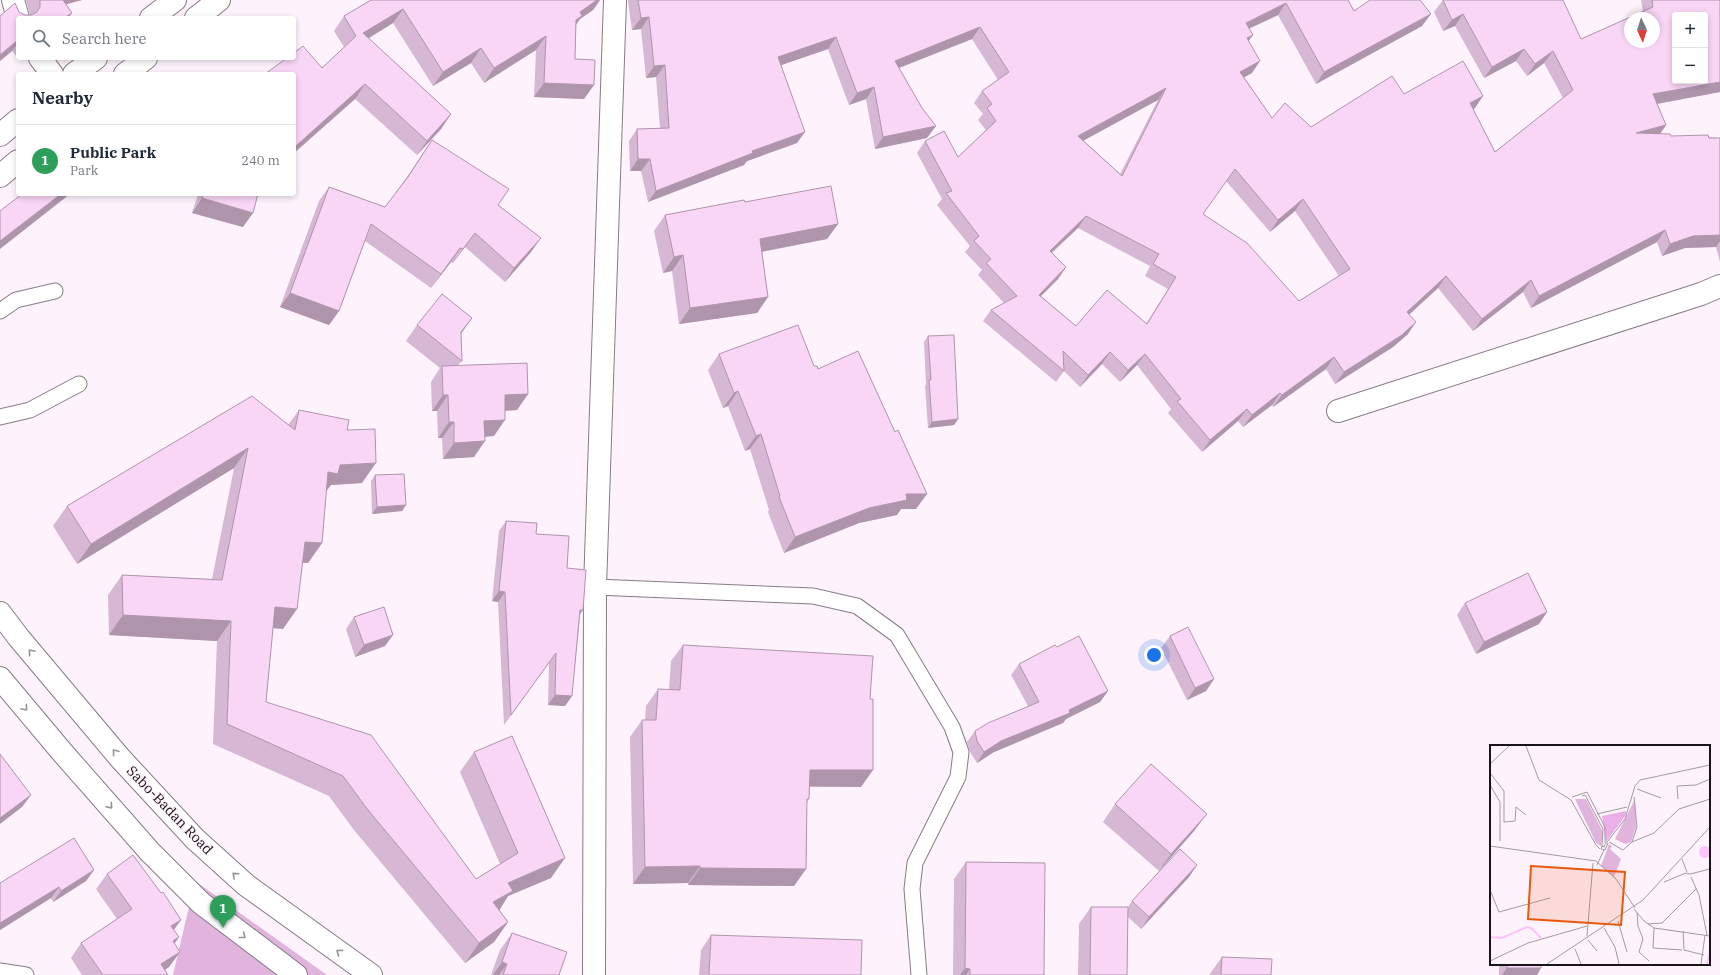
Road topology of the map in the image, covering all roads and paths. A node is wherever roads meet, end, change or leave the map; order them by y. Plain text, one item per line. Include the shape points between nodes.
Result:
1 (13, 0) edge
2 (175, 0) edge
3 (219, 0) edge
4 (615, 0) edge
5 (17, 16) edge
6 (154, 16) edge
7 (199, 16) edge
8 (42, 60) edge
9 (93, 60) edge
10 (143, 60) edge
11 (50, 72) edge
12 (77, 72) edge
13 (128, 72) edge
14 (16, 122) edge
15 (0, 135) edge
16 (16, 163) edge
17 (0, 176) edge
18 (1720, 286) edge
19 (55, 290) dead end
20 (0, 311) edge
21 (79, 384) dead end
22 (1338, 411) dead end
23 (0, 417) edge
24 (595, 587) junction
25 (0, 613) edge
26 (0, 678) edge
27 (0, 971) edge
28 (26, 975) edge
29 (296, 975) edge
30 (371, 975) edge
31 (594, 975) edge
32 (919, 975) edge

1 - 5 main road
2 - 6 main road
3 - 7 main road
4 - 24 main road
8 - 11 main road
9 - 12 main road
10 - 13 main road
14 - 15 main road
16 - 17 main road
18 - 22 main road
19 - 20 lane via 16,300
21 - 23 lane via 30,410
24 - 31 main road
24 - 32 lane via 813,596 857,606 897,635 952,727 961,752 958,777 915,863 912,889
30 -> 25 main road, Sabo-Badan Road via 246,885 195,839 120,758
26 -> 29 main road via 161,863 201,903
27 - 28 lane

